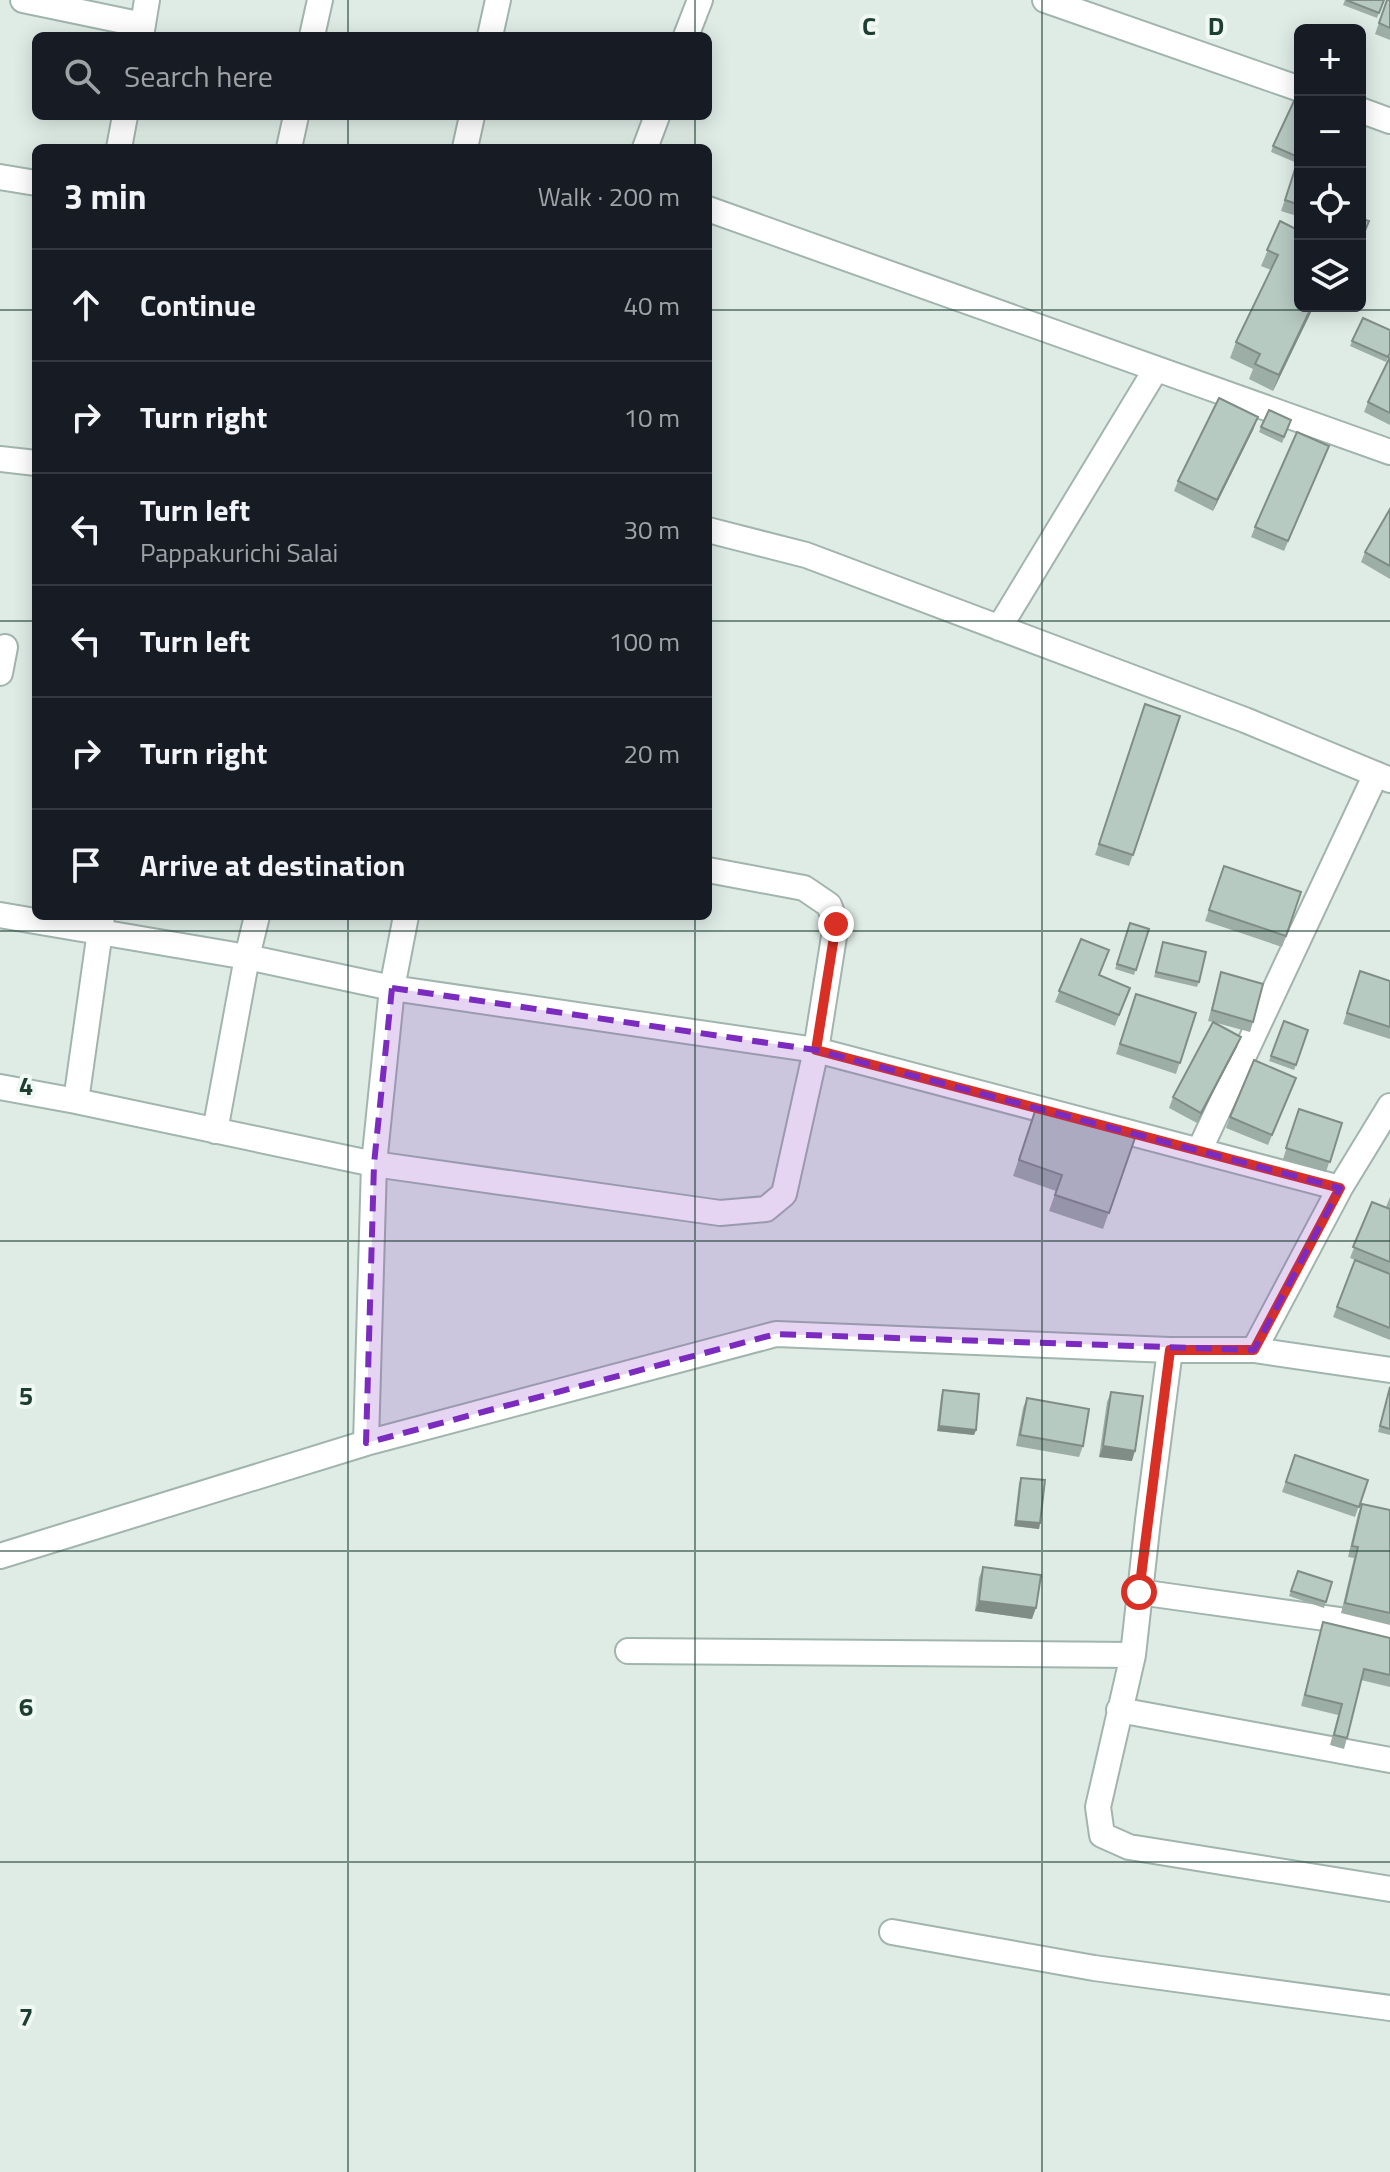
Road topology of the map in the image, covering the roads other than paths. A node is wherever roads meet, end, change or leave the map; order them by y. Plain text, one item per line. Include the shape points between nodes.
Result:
1 (23, 0) edge
2 (147, 0) edge
3 (320, 0) edge
4 (498, 0) edge
5 (700, 0) edge
6 (1045, 0) edge
7 (142, 31) edge
8 (313, 32) edge
9 (491, 32) edge
10 (688, 32) edge
11 (1294, 87) edge
12 (1366, 112) edge
13 (124, 120) edge
14 (295, 120) edge
15 (471, 120) edge
16 (656, 120) edge
17 (1390, 121) edge
18 (120, 144) edge
19 (290, 144) edge
20 (466, 144) edge
21 (646, 144) edge
22 (0, 177) edge
23 (32, 182) edge
24 (712, 210) edge
25 (1156, 369) junction
26 (1390, 452) edge
27 (0, 459) edge
28 (32, 463) edge
29 (712, 531) edge
30 (999, 628) junction
31 (5, 647) dead end
32 (0, 673) edge
33 (1383, 777) edge
34 (712, 871) edge
35 (0, 915) edge
36 (32, 918) edge
37 (56, 920) edge
38 (256, 920) edge
39 (405, 920) edge
40 (101, 924) edge
41 (247, 957) junction
42 (392, 988) junction
43 (816, 1050) junction
44 (0, 1087) edge
45 (76, 1101) junction
46 (1390, 1106) edge
47 (215, 1131) junction
48 (1199, 1151) junction
49 (374, 1164) junction
50 (1340, 1188) junction
51 (1170, 1350) junction
52 (1254, 1350) junction
53 (1390, 1370) edge
54 (366, 1443) junction
55 (0, 1556) edge
56 (1139, 1592) junction
57 (1390, 1627) edge
58 (628, 1651) dead end
59 (1133, 1655) junction
60 (1119, 1710) junction
61 (1390, 1760) edge
62 (1390, 1889) edge
63 (892, 1932) dead end
64 (1390, 2008) edge

1 - 7 street
2 - 7 street
3 - 8 street
4 - 9 street
5 - 10 street
6 - 11 street
12 - 17 street
13 - 18 street
14 - 19 street
15 - 20 street
16 - 21 street
22 - 23 street
24 - 25 street
25 - 26 street
25 - 30 street
27 - 28 street
29 - 30 street via 806,555
30 - 33 street
31 - 32 street
33 - 48 street
34 - 43 street via 804,888 829,905 836,924
35 - 36 street
37 - 40 street
38 - 41 street
39 - 42 street
40 - 41 street
40 - 45 street
41 - 42 street
41 - 47 street
42 - 43 street
42 - 49 street
43 - 48 street
43 - 49 street via 784,1194 766,1209 720,1213
44 - 45 street
45 - 47 street
46 - 50 street
47 - 49 street
48 - 50 street
49 - 54 street
50 - 52 street
51 - 52 street
51 - 54 street via 776,1334
51 - 56 street
52 - 53 street
54 - 55 street
56 - 57 street
56 - 59 street
58 - 59 street
59 - 60 street
60 - 61 street
60 - 62 street via 1098,1807 1102,1835 1129,1847
63 - 64 street via 1094,1968

